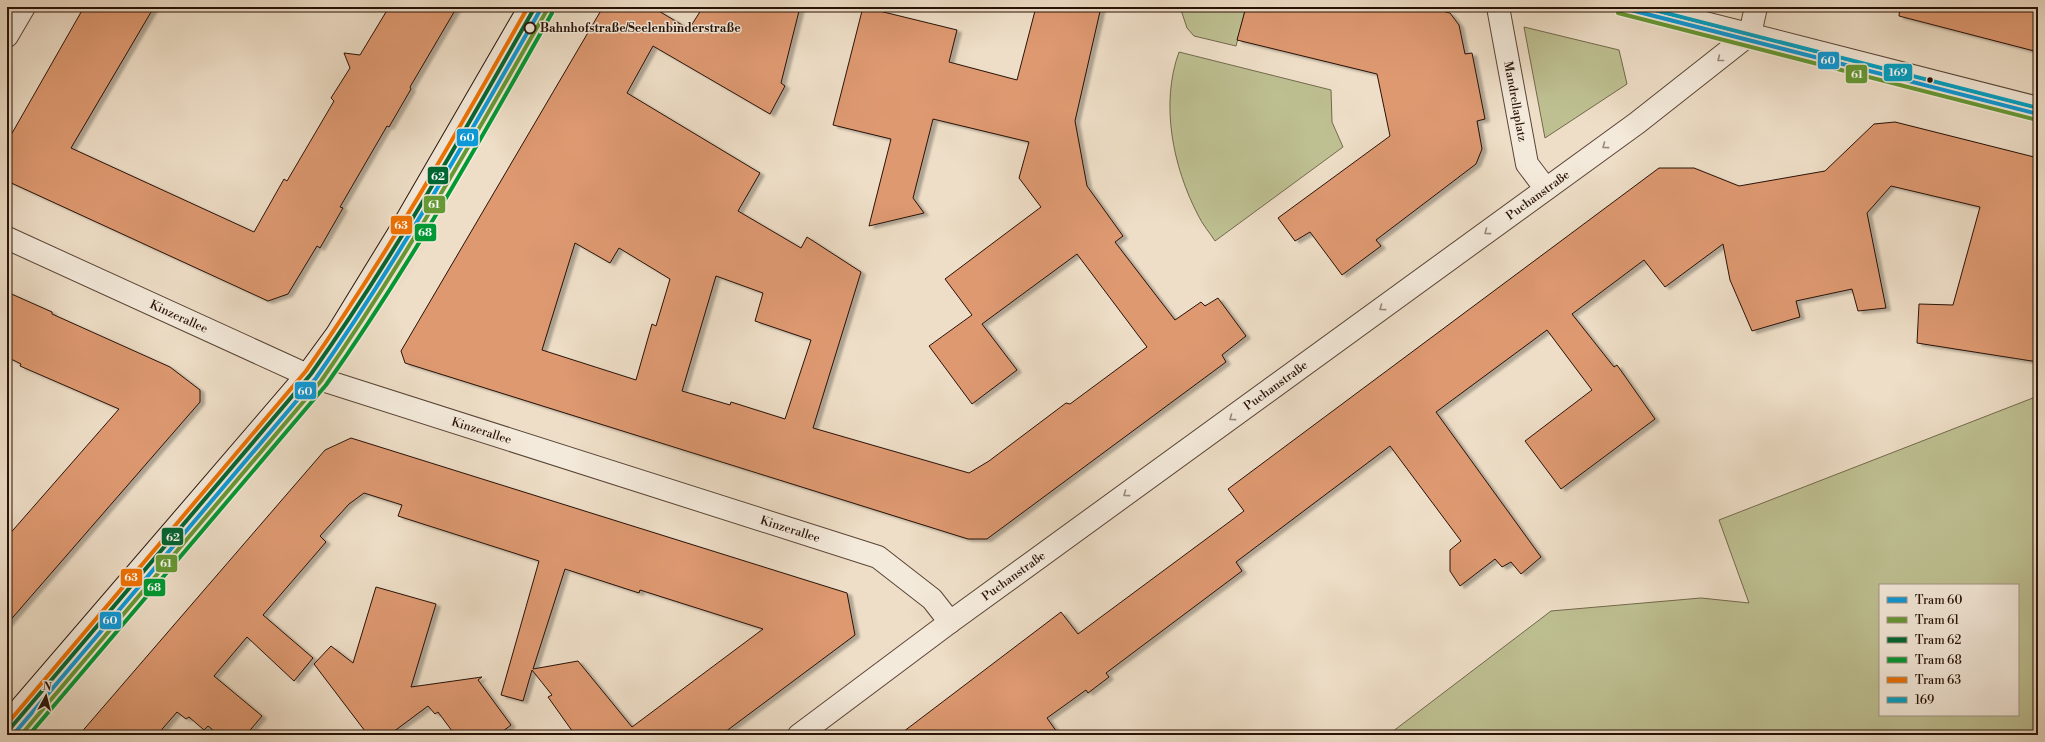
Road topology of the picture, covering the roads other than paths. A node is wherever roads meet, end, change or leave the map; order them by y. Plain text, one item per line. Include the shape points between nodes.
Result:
1 (24, 7) edge
2 (530, 7) edge
3 (1498, 7) edge
4 (1642, 7) edge
5 (1756, 7) edge
6 (1750, 34) junction
7 (7, 36) edge
8 (2038, 108) edge
9 (1546, 189) junction
10 (7, 238) edge
11 (306, 375) junction
12 (950, 622) junction
13 (7, 724) edge
14 (800, 735) edge

1 - 7 street
2 - 11 street via 405,224 337,334
3 - 9 street, Mandrellaplatz via 1527,164
4 - 6 street
5 - 6 street
6 - 8 street
6 -> 9 street, Puchanstraße
9 -> 12 street, Puchanstraße
10 - 11 street, Kinzerallee
11 - 12 street, Kinzerallee via 878,557 932,599
11 - 13 street
12 - 14 street, Puchanstraße

